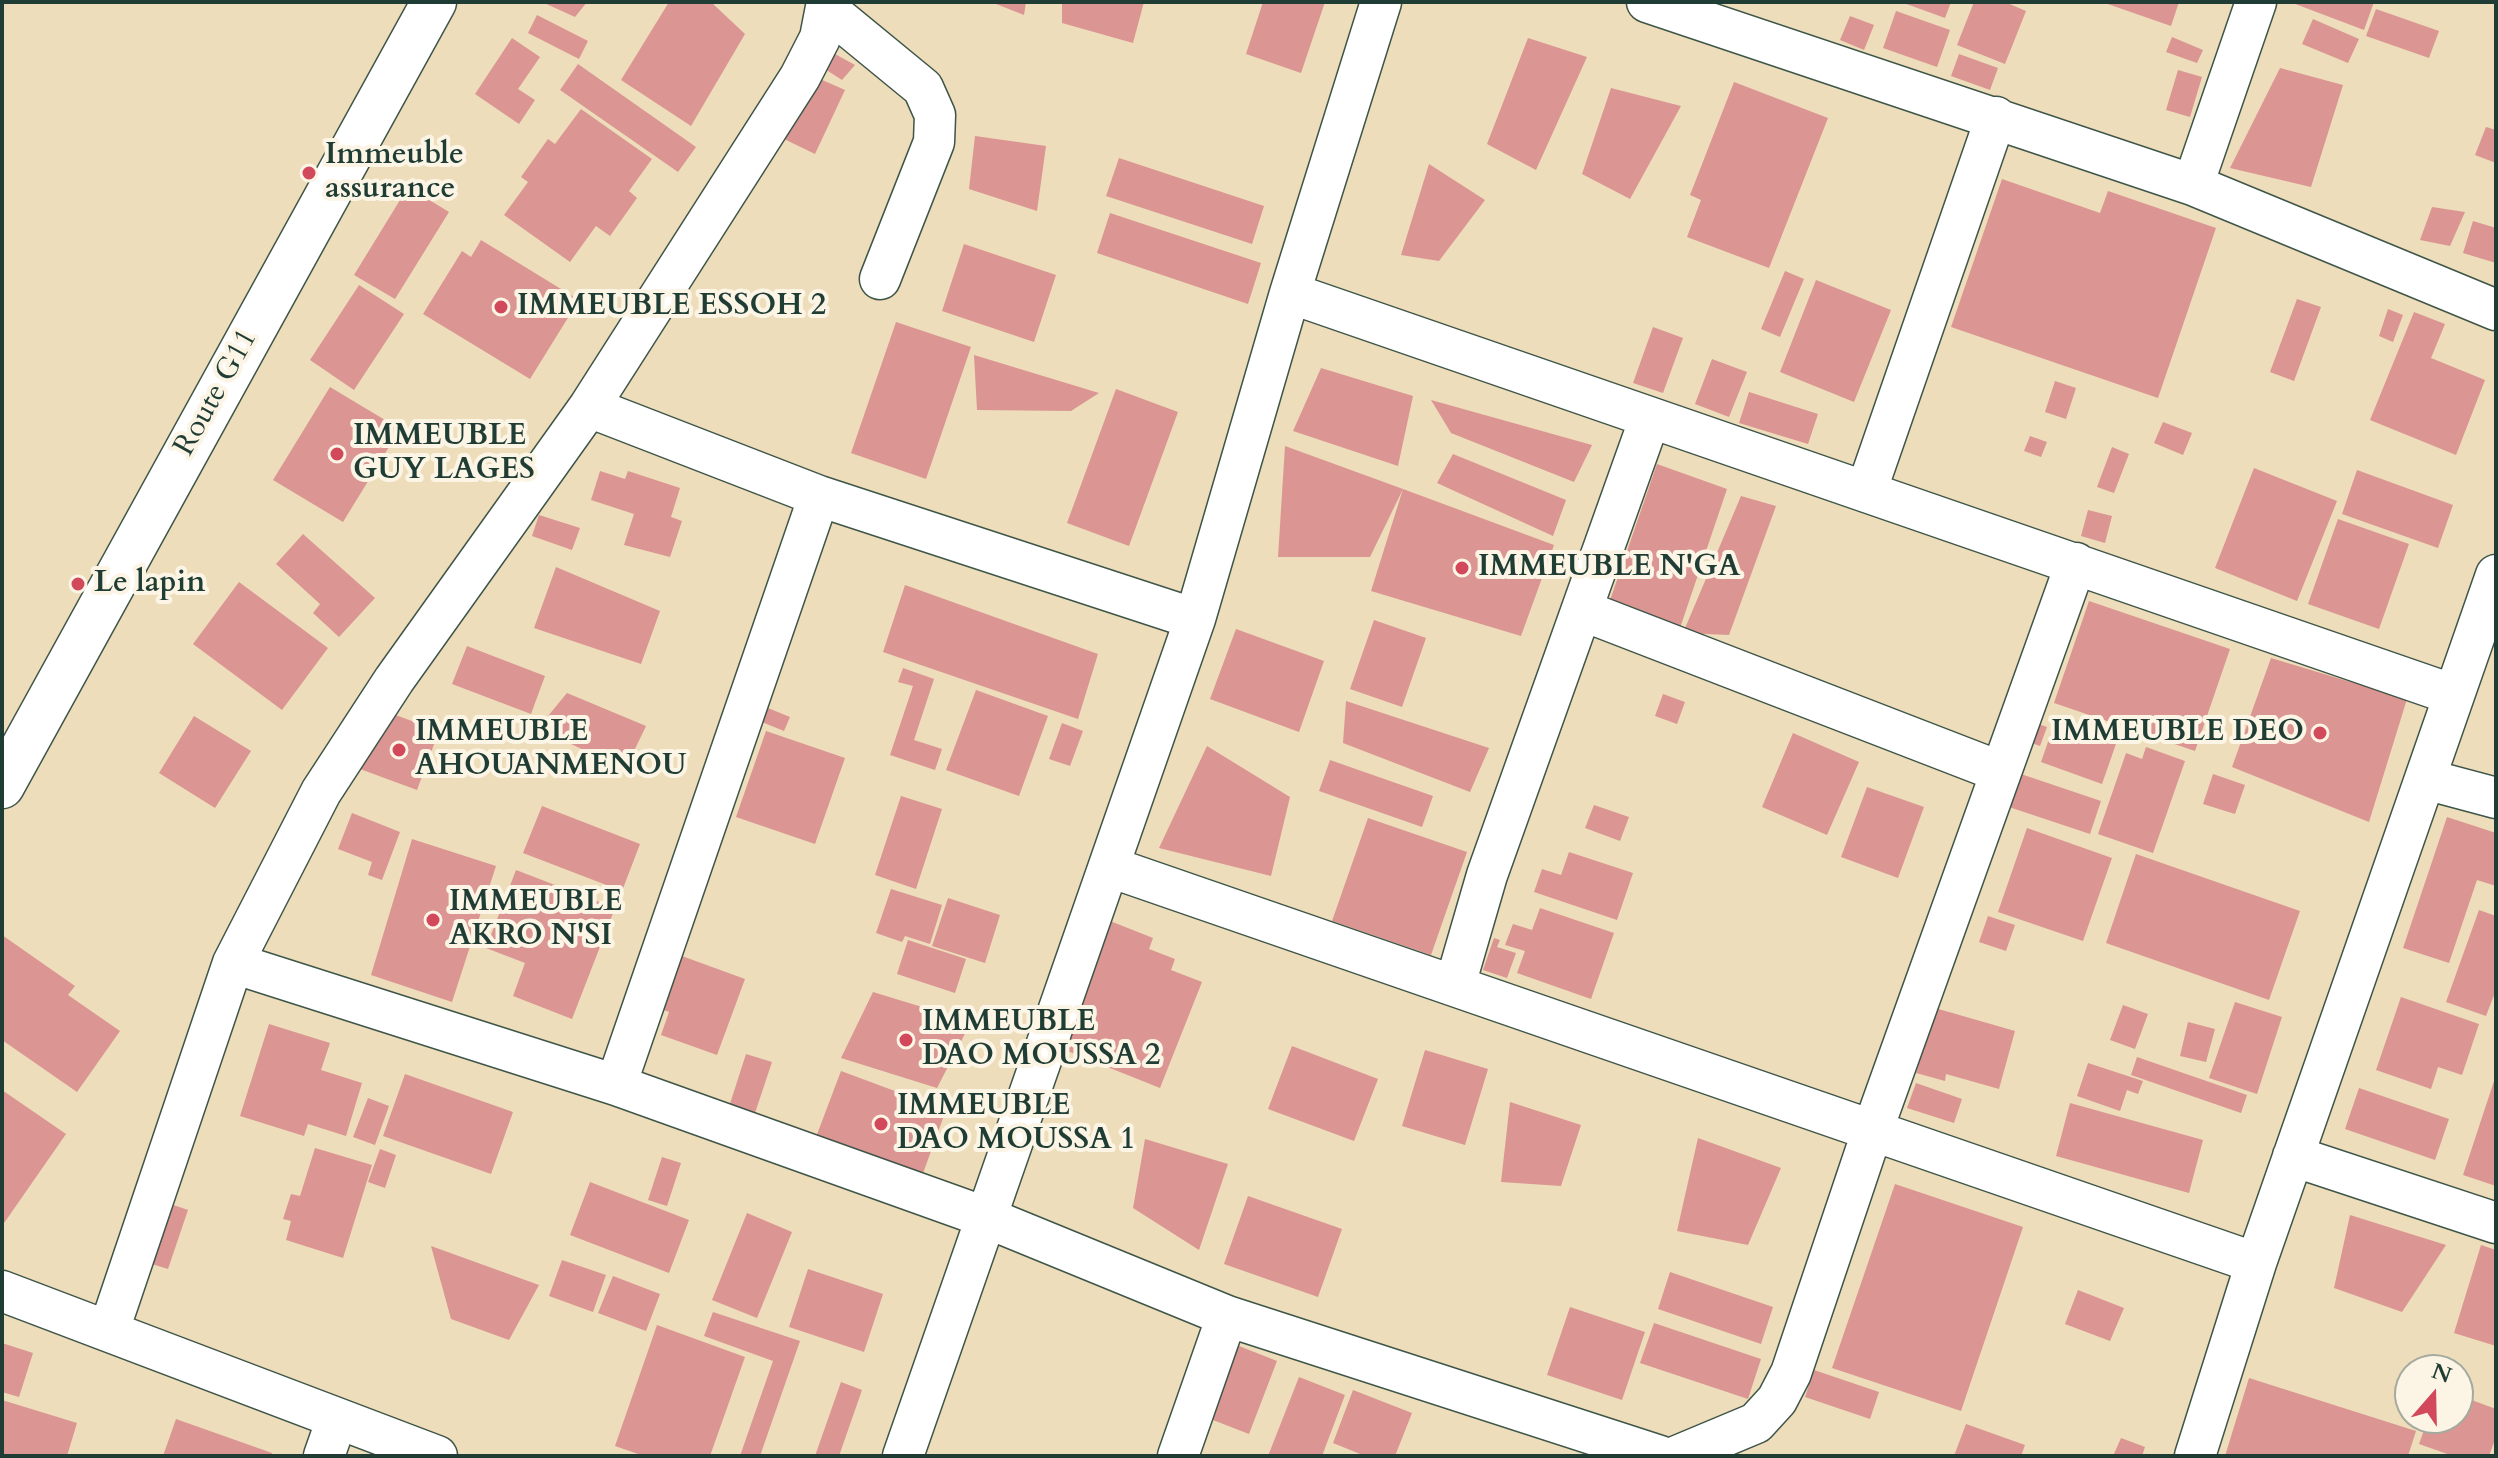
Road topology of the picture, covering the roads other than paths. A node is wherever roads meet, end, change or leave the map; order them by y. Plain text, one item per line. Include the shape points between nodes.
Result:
1 (434, 2) edge
2 (1381, 2) edge
3 (1647, 2) edge
4 (2256, 2) edge
5 (827, 6) edge
6 (1996, 117) junction
7 (2193, 185) junction
8 (880, 279) dead end
9 (1290, 293) junction
10 (2496, 310) edge
11 (589, 407) junction
12 (1650, 418) junction
13 (1866, 492) junction
14 (819, 496) junction
15 (2076, 563) junction
16 (2496, 575) edge
17 (1584, 611) junction
18 (1195, 619) junction
19 (2454, 695) junction
20 (2001, 772) junction
21 (2425, 779) junction
22 (2, 786) edge
23 (2496, 798) edge
24 (1110, 867) junction
25 (233, 963) junction
26 (1455, 985) junction
27 (616, 1085) junction
28 (1873, 1129) junction
29 (2293, 1156) junction
30 (985, 1217) junction
31 (2496, 1223) edge
32 (2256, 1263) junction
33 (2, 1291) edge
34 (1227, 1316) junction
35 (109, 1330) junction
36 (330, 1438) edge
37 (437, 1456) edge
38 (903, 1456) edge
39 (1178, 1456) edge
40 (1660, 1456) edge
41 (1677, 1456) edge
42 (2195, 1456) edge

1 - 22 street, Route G11
2 - 9 street
3 - 6 street
4 - 7 street
5 - 8 street via 923,88 935,115 934,142
5 - 11 street via 820,38 800,77
6 - 7 street
6 - 13 street
7 - 10 street
9 - 12 street
9 - 18 street
11 - 14 street
11 - 25 street via 394,680 321,792
12 - 13 street
12 - 17 street
13 - 15 street
14 - 18 street
14 - 27 street
15 - 19 street
15 - 20 street
16 - 19 street
17 - 20 street
17 - 26 street via 1487,875
18 - 24 street
19 - 21 street
20 - 28 street
21 - 23 street
21 - 29 street
24 - 26 street
24 - 30 street
25 - 27 street
25 - 35 street
26 - 28 street
27 - 30 street
28 - 32 street
28 - 41 street via 1791,1373 1777,1400 1756,1423
29 - 31 street
29 - 32 street
30 - 34 street
30 - 38 street
32 - 42 street
33 - 35 street
34 - 39 street
34 - 40 street
35 - 36 street
36 - 37 street

